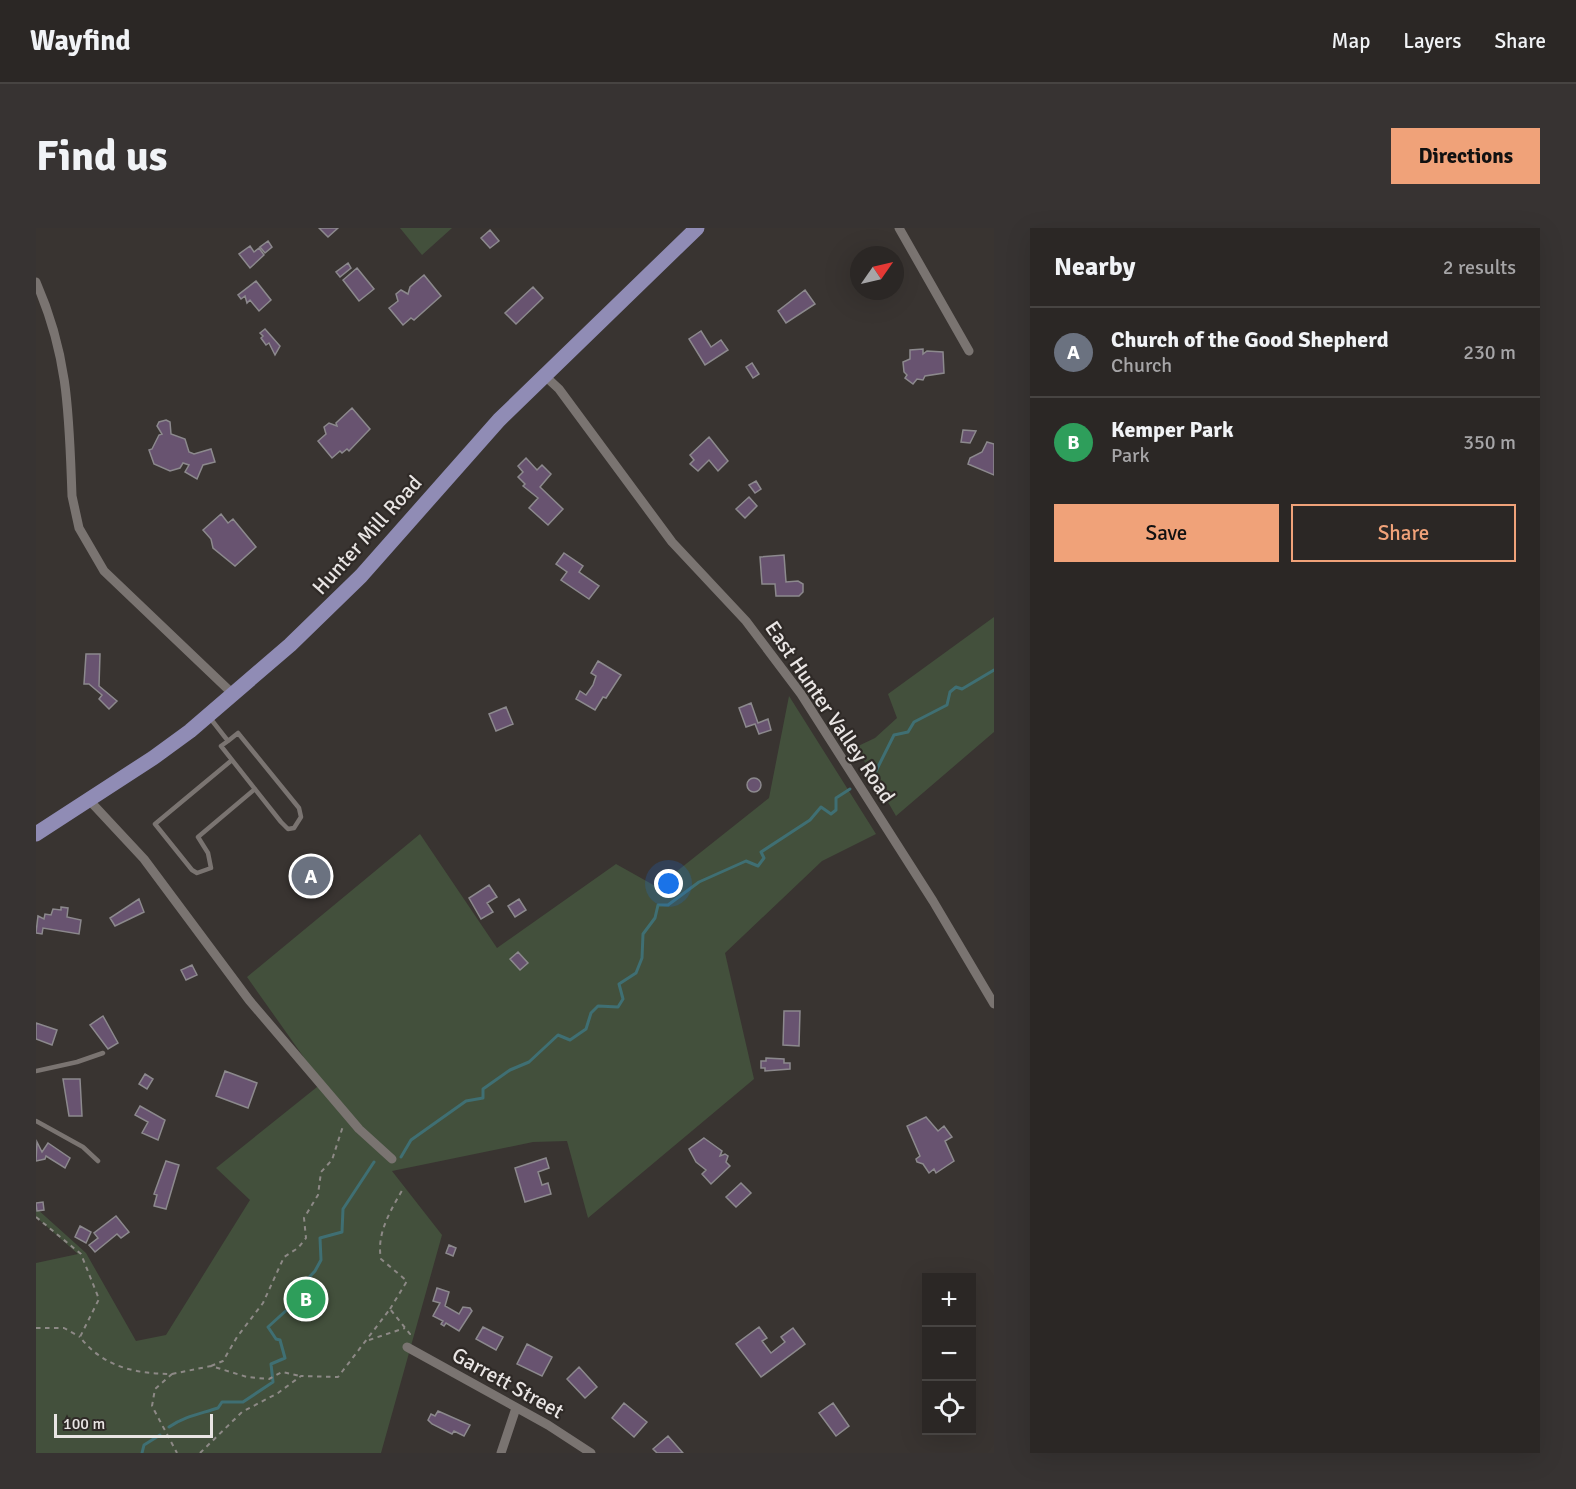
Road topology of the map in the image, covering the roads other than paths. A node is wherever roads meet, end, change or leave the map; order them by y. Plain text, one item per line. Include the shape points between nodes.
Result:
1 (697, 228) edge
2 (899, 228) edge
3 (36, 282) edge
4 (969, 351) dead end
5 (544, 375) junction
6 (234, 694) junction
7 (208, 716) junction
8 (228, 741) junction
9 (232, 760) junction
10 (255, 789) junction
11 (89, 800) junction
12 (36, 834) edge
13 (994, 1004) edge
14 (103, 1053) dead end
15 (36, 1071) edge
16 (36, 1121) edge
17 (392, 1159) dead end
18 (98, 1161) dead end
19 (406, 1347) road end
20 (516, 1408) junction
21 (501, 1453) edge
22 (591, 1453) edge

1 - 5 main road, Hunter Mill Road
2 - 4 street
3 - 6 street via 64,367 72,496 86,544 104,571
5 - 6 main road, Hunter Mill Road via 331,606
5 - 13 street, East Hunter Valley Road via 559,389 672,542 746,621 795,686
6 - 7 main road, Hunter Mill Road
7 - 8 lane
7 - 11 main road, Hunter Mill Road
8 - 9 lane via 221,746
8 - 10 lane via 238,733 299,808 299,823 288,829
9 - 10 lane
9 - 10 lane via 155,824 192,870 197,873 211,868 208,853 198,837
11 - 12 main road, Hunter Mill Road
11 - 17 street via 144,859 234,982 350,1118
14 - 15 lane
16 - 18 lane via 83,1147
19 - 20 street, Garrett Street
20 - 21 street
20 - 22 street, Garrett Street

